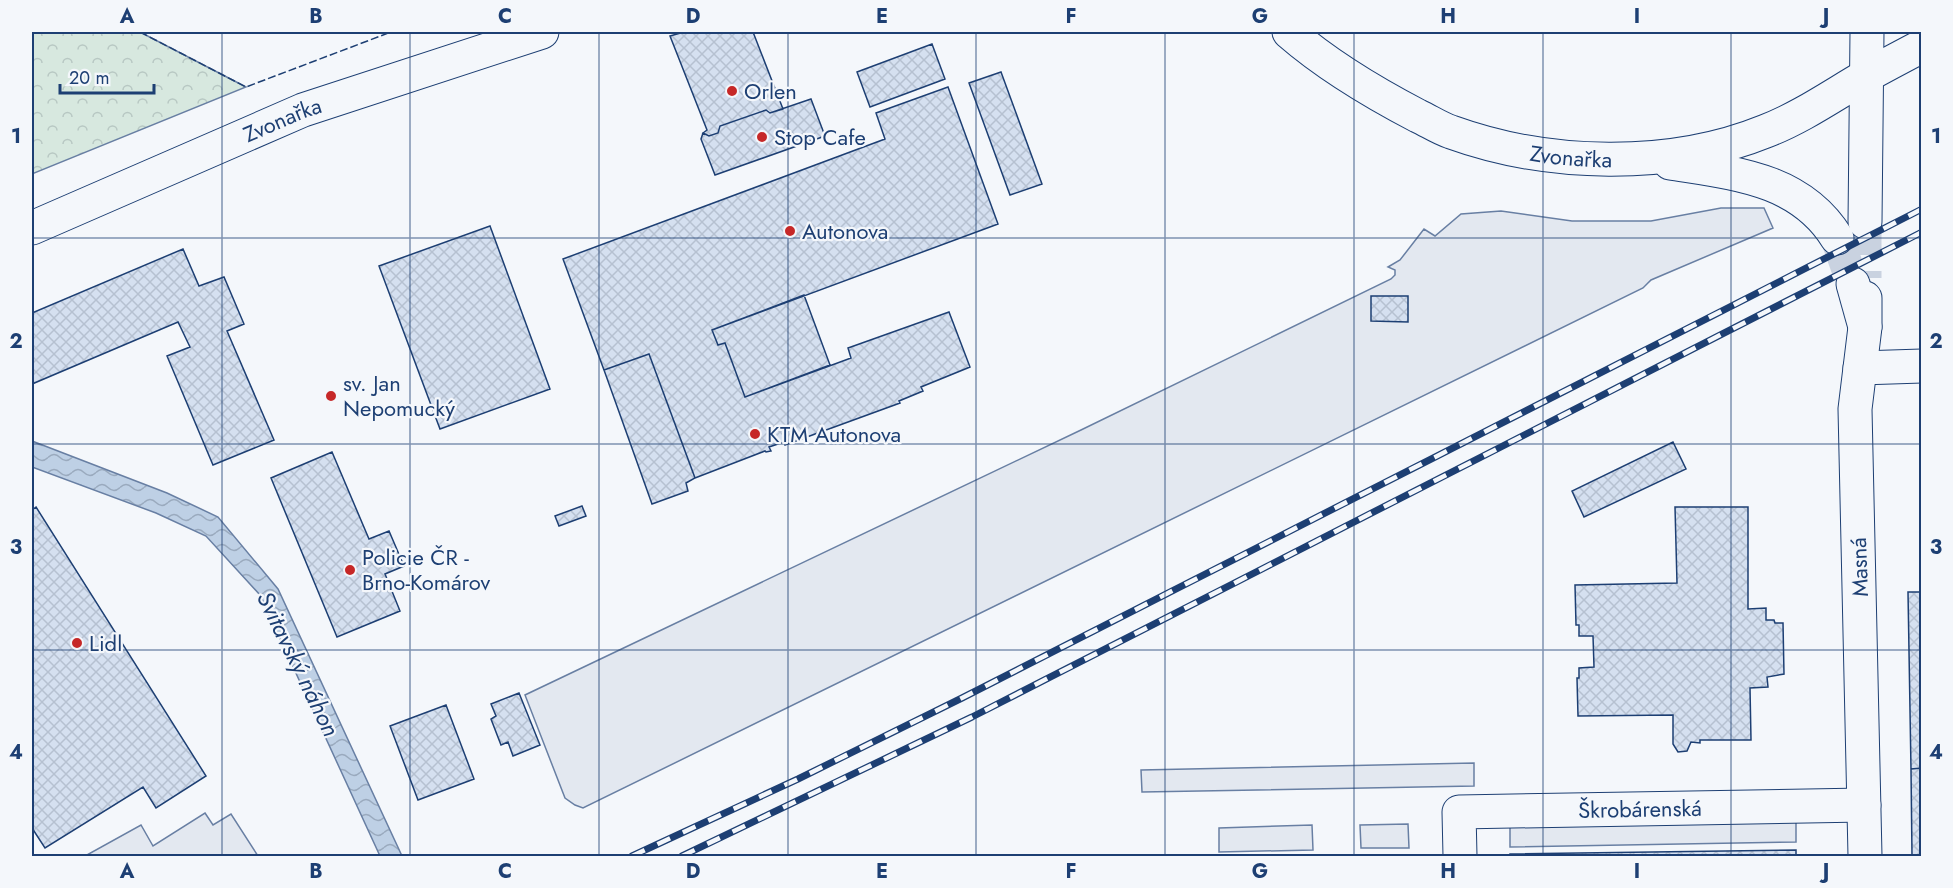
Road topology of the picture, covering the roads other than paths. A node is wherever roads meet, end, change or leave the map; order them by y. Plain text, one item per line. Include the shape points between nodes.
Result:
1 (542, 32) edge
2 (1289, 32) edge
3 (1867, 32) edge
4 (1922, 46) edge
5 (1867, 76) junction
6 (1644, 159) junction
7 (32, 228) edge
8 (1859, 281) tunnel mouth
9 (1922, 366) edge
10 (1860, 368) junction
11 (1864, 806) junction
12 (1460, 856) edge
13 (1865, 856) edge

1 - 7 main road, Zvonařka via 303,110
2 - 6 main road, Zvonařka via 1364,86 1449,132 1530,153
3 - 5 main road
4 - 5 main road, Zvonařka
5 - 6 main road, Zvonařka via 1766,131 1715,147
5 - 6 main road via 1851,230 1769,183 1745,175
8 - 10 main road, Masná via 1865,327
9 - 10 main road
10 - 11 main road, Masná via 1855,409
11 - 12 main road, Škrobárenská via 1459,812
11 - 13 main road, Masná

